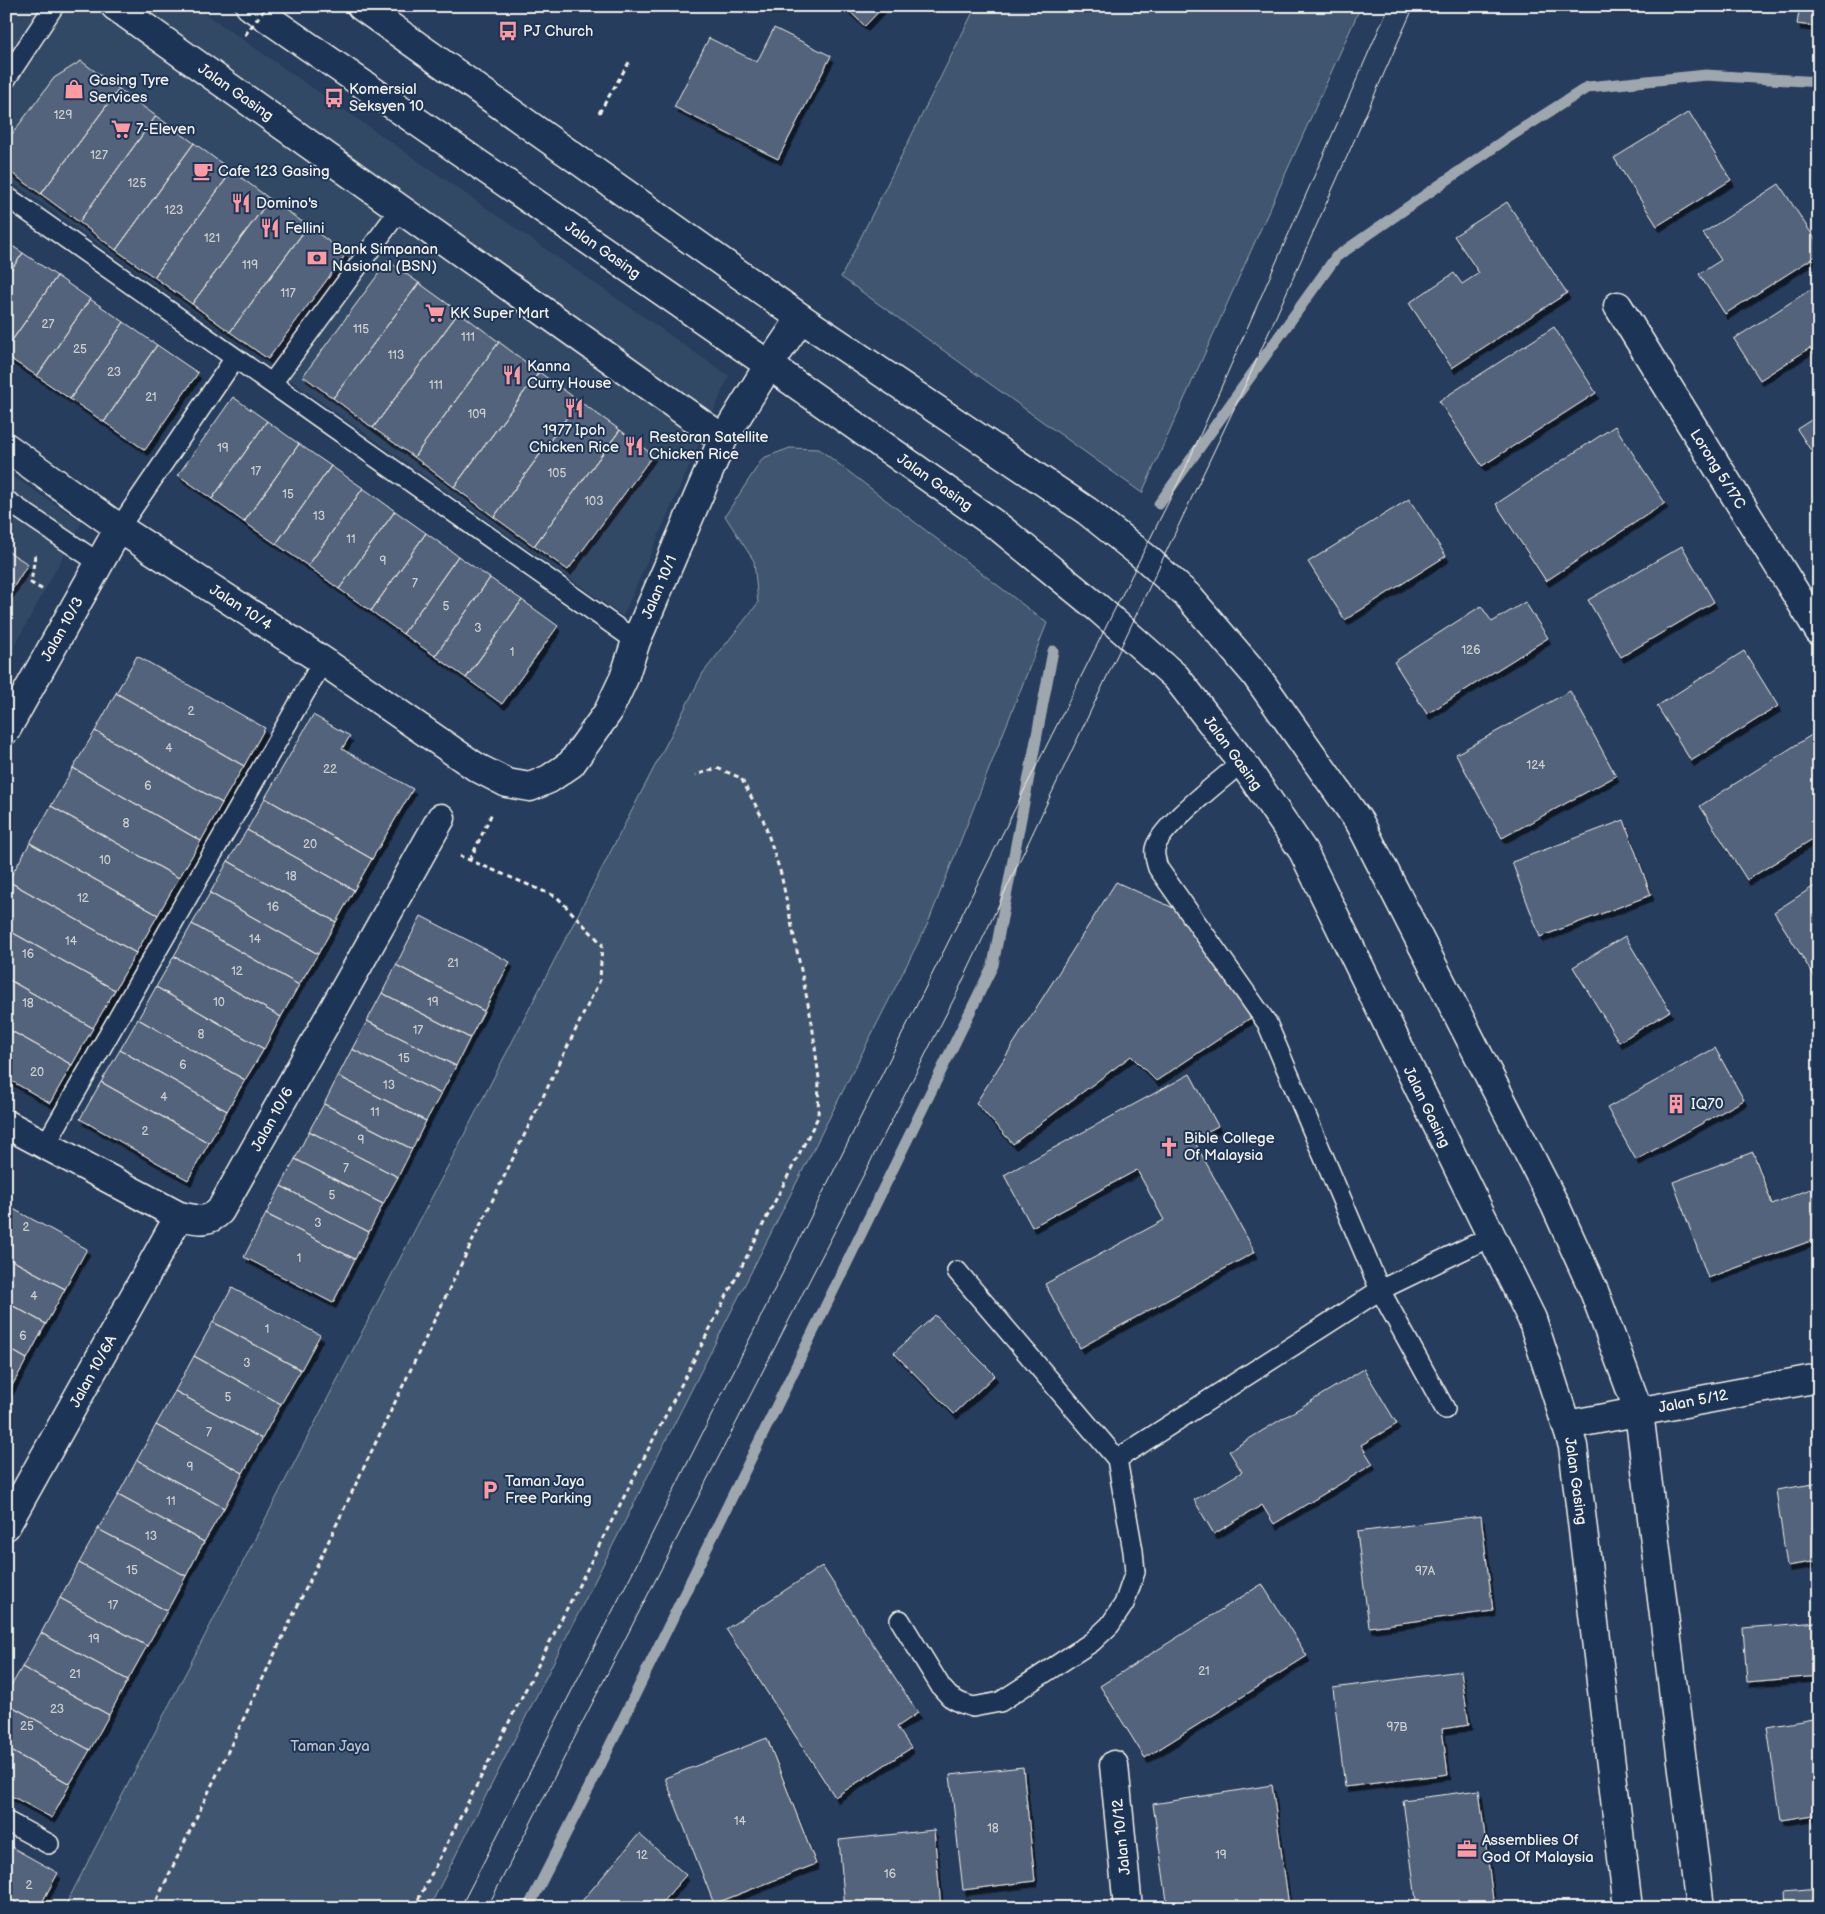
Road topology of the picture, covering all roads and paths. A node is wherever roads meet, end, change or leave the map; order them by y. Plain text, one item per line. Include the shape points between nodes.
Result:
1 (54, 6) edge
2 (115, 6) edge
3 (250, 6) edge
4 (267, 6) edge
5 (361, 6) edge
6 (245, 35) dead end
7 (631, 59) dead end
8 (6, 79) edge
9 (600, 113) dead end
10 (6, 196) edge
11 (400, 209) junction
12 (1618, 306) dead end
13 (801, 318) junction
14 (235, 358) junction
15 (769, 365) junction
16 (272, 383) junction
17 (724, 439) junction
18 (6, 447) edge
19 (6, 500) edge
20 (43, 526) junction
21 (119, 528) junction
22 (99, 563) junction
23 (47, 592) dead end
24 (1819, 631) edge
25 (636, 641) junction
26 (323, 661) junction
27 (6, 730) edge
28 (1242, 762) junction
29 (476, 767) joint
30 (696, 775) dead end
31 (507, 783) junction
32 (441, 818) dead end
33 (427, 842) junction
34 (470, 860) junction
35 (8, 1131) edge
36 (46, 1144) junction
37 (180, 1216) junction
38 (1490, 1237) junction
39 (957, 1271) dead end
40 (1380, 1290) junction
41 (1819, 1378) edge
42 (1446, 1409) dead end
43 (1639, 1412) junction
44 (1567, 1425) junction
45 (1117, 1459) junction
46 (6, 1526) edge
47 (900, 1620) dead end
48 (1114, 1766) dead end
49 (6, 1821) edge
50 (49, 1844) dead end
51 (153, 1908) edge
52 (414, 1908) edge
53 (1128, 1908) edge
54 (1628, 1908) edge
55 (1700, 1908) edge

1 - 8 lane
2 - 11 main road, Jalan Gasing
3 - 15 main road, Jalan Gasing
4 - 6 path, bridge
5 - 13 main road
7 - 9 path
10 - 14 lane
11 - 16 lane
11 - 17 main road, Jalan Gasing
12 - 24 main road, Lorong 5/17C
13 - 15 main road, Jalan 10/1
13 - 43 main road via 1094,517 1188,596 1254,674 1360,823 1555,1205 1594,1291
14 - 16 lane
14 - 21 lane
15 - 17 main road, Jalan 10/1
15 - 28 main road, Jalan Gasing via 1000,528 1098,608 1176,677
16 - 25 lane
17 - 25 main road, Jalan 10/1
18 - 21 main road, Jalan 10/4
19 - 20 lane
20 - 22 lane
20 - 23 path via 31,583
21 - 22 main road, Jalan 10/3
21 - 26 main road, Jalan 10/4
22 - 27 main road, Jalan 10/3
25 - 31 main road, Jalan 10/1 via 608,712 571,764 530,787
26 - 29 main road, Jalan 10/4
26 - 36 lane
28 - 38 main road, Jalan Gasing via 1303,851
28 - 40 lane via 1162,835 1155,848 1158,868 1267,1023
29 - 31 main road, Jalan 10/1
30 - 52 path via 717,768 741,778 764,819 782,874 812,1023 819,1079 818,1116
31 - 34 path
32 - 33 main road, Jalan 10/6
33 - 34 path
33 - 37 main road, Jalan 10/6 via 220,1211 205,1220
34 - 51 path via 557,897 602,944 600,980
35 - 36 main road, Jalan 10/6
36 - 37 main road, Jalan 10/6
37 - 46 main road, Jalan 10/6A
38 - 40 lane
38 - 44 main road, Jalan Gasing via 1532,1319
39 - 45 lane
40 - 42 lane
40 - 45 lane
41 - 43 main road, Jalan 5/12
43 - 44 main road, Jalan 5/12
43 - 55 main road
44 - 54 main road, Jalan Gasing via 1573,1446
45 - 47 lane via 1135,1572 1124,1604 1110,1625 1092,1642 1000,1702 973,1707 950,1697 941,1687
48 - 53 main road, Jalan 10/12
49 - 50 lane

